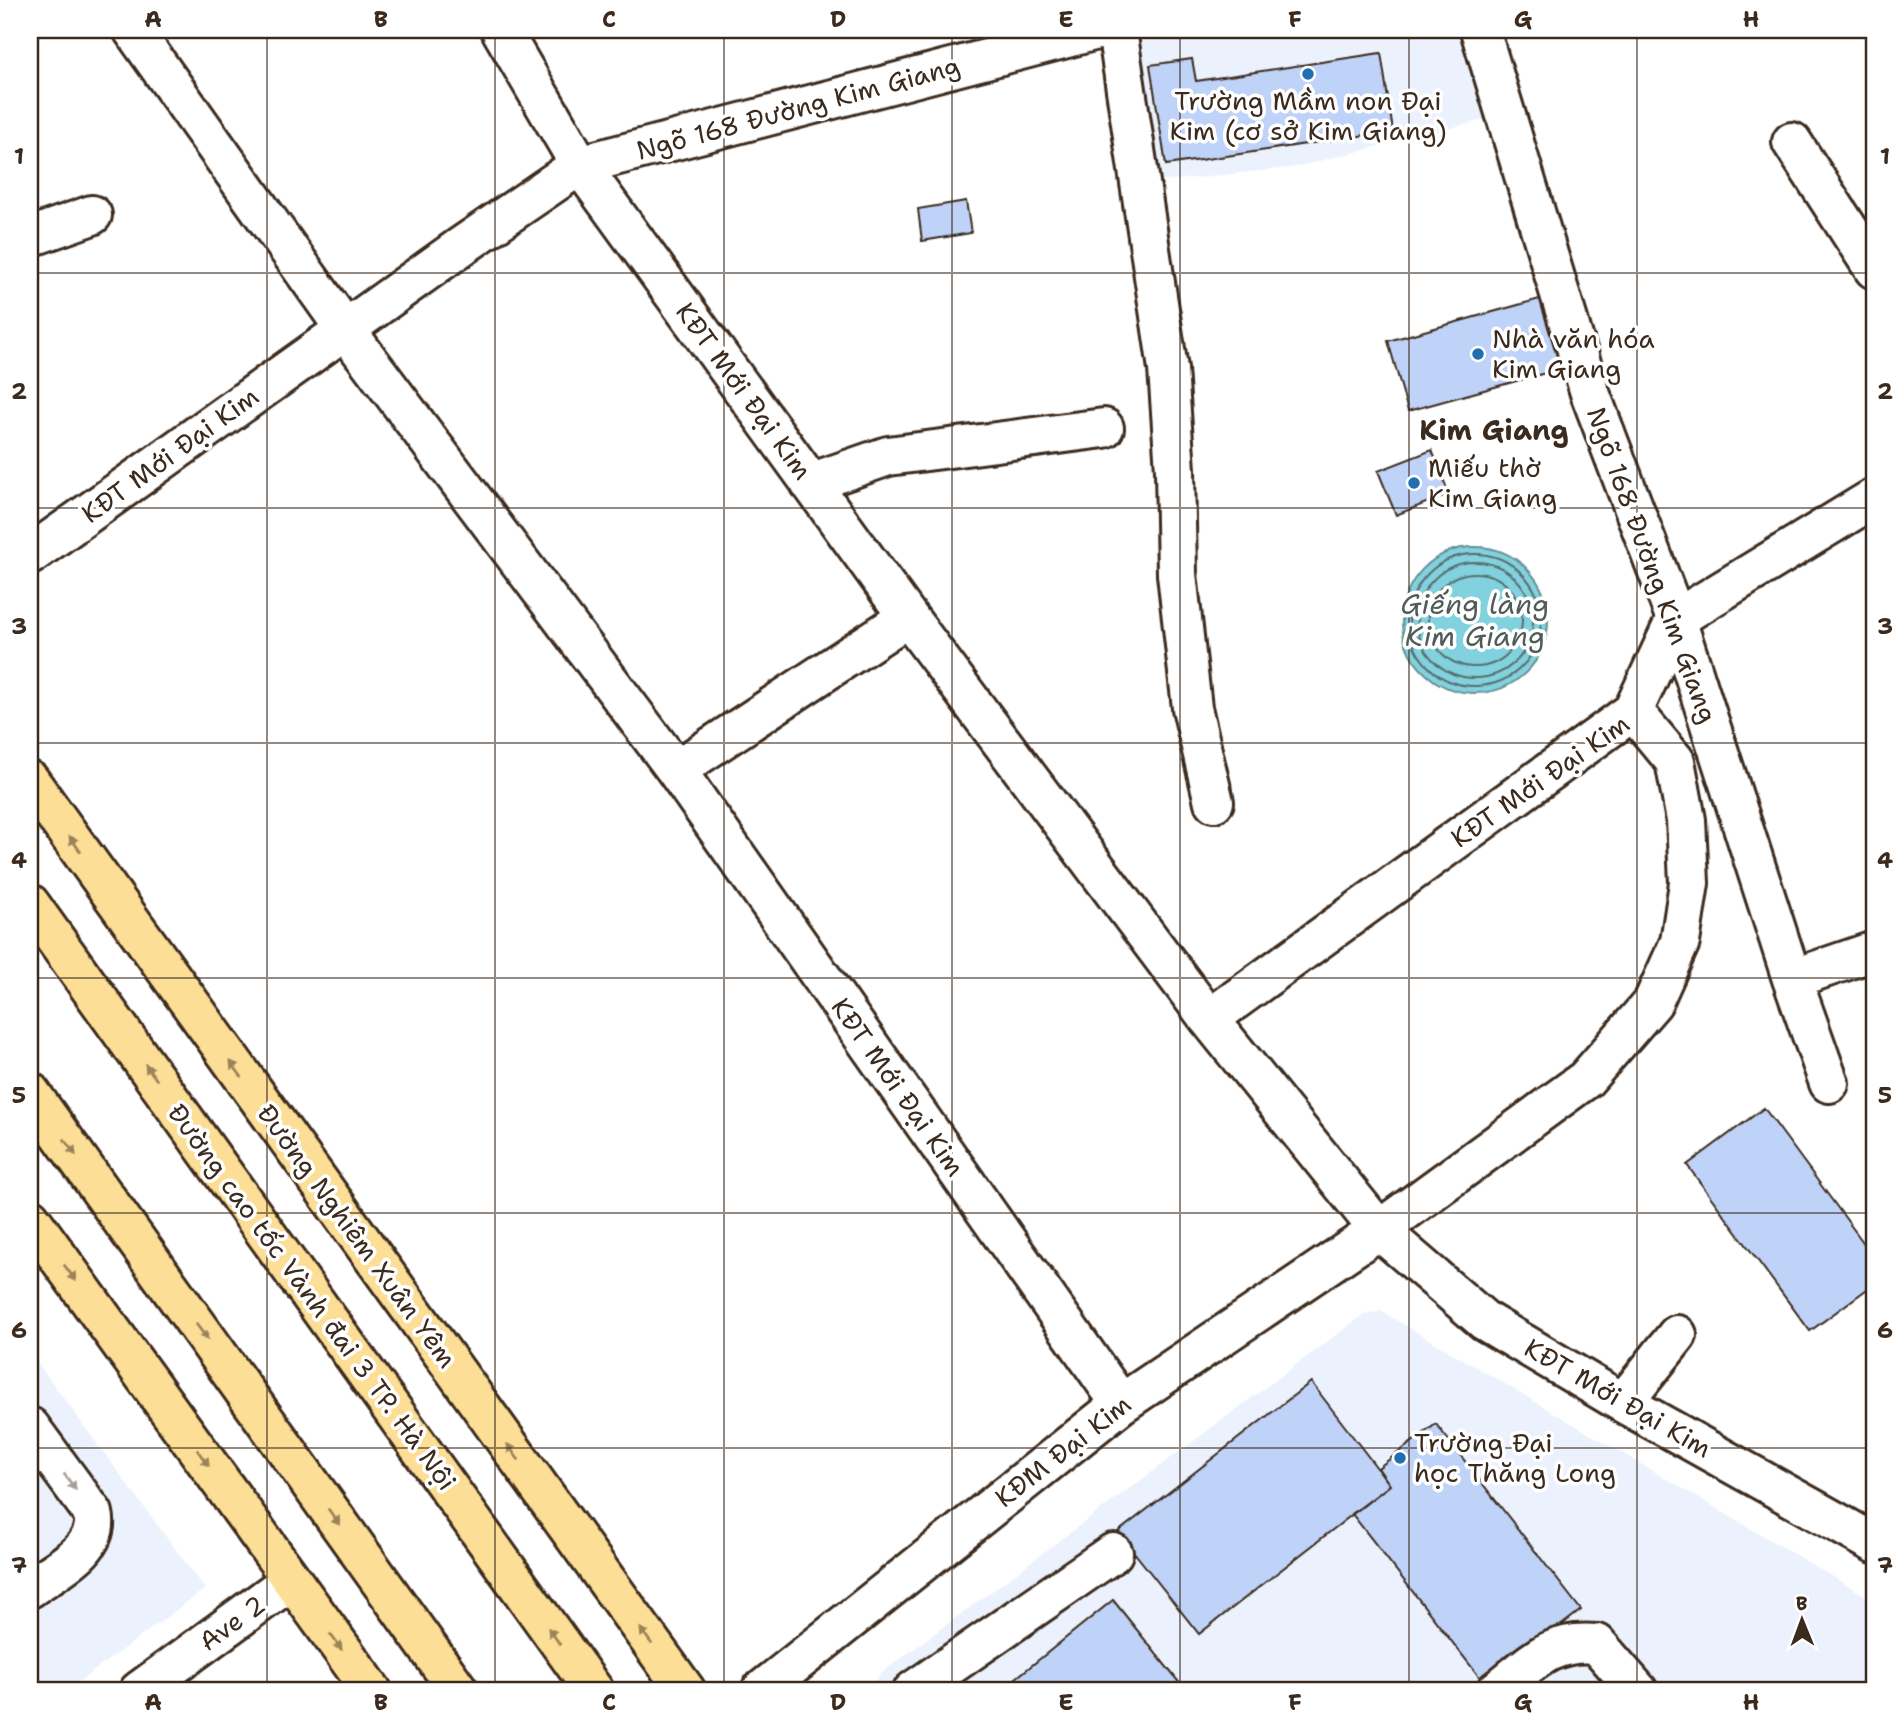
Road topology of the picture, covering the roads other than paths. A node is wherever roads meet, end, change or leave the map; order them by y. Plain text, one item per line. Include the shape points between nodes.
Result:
1 (133, 30) edge
2 (501, 30) edge
3 (1097, 30) edge
4 (1116, 30) edge
5 (1480, 30) edge
6 (1792, 142) dead end
7 (580, 165) junction
8 (92, 215) dead end
9 (30, 237) edge
10 (1874, 270) edge
11 (345, 329) junction
12 (1104, 428) dead end
13 (810, 483) junction
14 (1874, 498) edge
15 (30, 555) edge
16 (908, 617) junction
17 (1676, 619) junction
18 (1633, 710) junction
19 (676, 770) junction
20 (30, 780) edge
21 (1214, 802) dead end
22 (30, 904) edge
23 (1874, 951) edge
24 (1792, 979) junction
25 (1209, 1019) junction
26 (1829, 1083) dead end
27 (30, 1092) edge
28 (30, 1218) edge
29 (1379, 1230) junction
30 (1677, 1335) dead end
31 (1623, 1403) junction
32 (1121, 1404) junction
33 (30, 1427) edge
34 (1874, 1543) edge
35 (1113, 1553) dead end
36 (291, 1580) junction
37 (30, 1588) edge
38 (139, 1691) edge
39 (372, 1691) edge
40 (459, 1691) edge
41 (594, 1691) edge
42 (686, 1691) edge
43 (761, 1691) edge
44 (913, 1691) edge
45 (1496, 1691) edge
46 (1638, 1691) edge

1 - 11 street, KĐT Mới Đại Kim
2 - 7 street, KĐT Mới Đại Kim
3 - 7 street, Ngõ 168 Đường Kim Giang
4 - 21 street via 1168,369 1177,574 1192,708
5 - 17 street, Ngõ 168 Đường Kim Giang via 1590,393
6 - 10 street
7 - 11 street, KĐT Mới Đại Kim
7 - 13 street, KĐT Mới Đại Kim
8 - 9 street
11 - 15 street, KĐT Mới Đại Kim
11 - 19 street, KĐT Mới Đại Kim
12 - 13 street via 888,456
13 - 16 street, KĐT Mới Đại Kim
14 - 17 street
16 - 19 street
16 - 25 street, KĐT Mới Đại Kim
17 - 18 street
17 - 24 street, Ngõ 168 Đường Kim Giang
18 - 25 street, KĐT Mới Đại Kim
18 - 29 street, KĐT Mới Đại Kim via 1675,761 1686,820 1689,883 1680,942 1653,1002 1586,1079
19 - 32 street, KĐT Mới Đại Kim
42 -> 20 main road, Đường Nghiêm Xuân Yêm
41 -> 22 main road, Đường cao tốc Vành đai 3 TP. Hà Nội
23 - 24 street
24 - 26 street, Ngõ 168 Đường Kim Giang
25 - 29 street, KĐT Mới Đại Kim
27 -> 40 main road
28 -> 36 main road
29 - 31 street, KĐT Mới Đại Kim via 1485,1321
29 - 32 street, KĐM Đại Kim
30 - 31 street
31 - 34 street, KĐT Mới Đại Kim
32 - 43 street, KĐM Đại Kim
33 -> 37 street via 93,1513 96,1527 90,1543
35 - 44 street
36 - 38 street, Ave 2
36 -> 39 main road
45 - 46 street via 1555,1647 1573,1642 1597,1644

